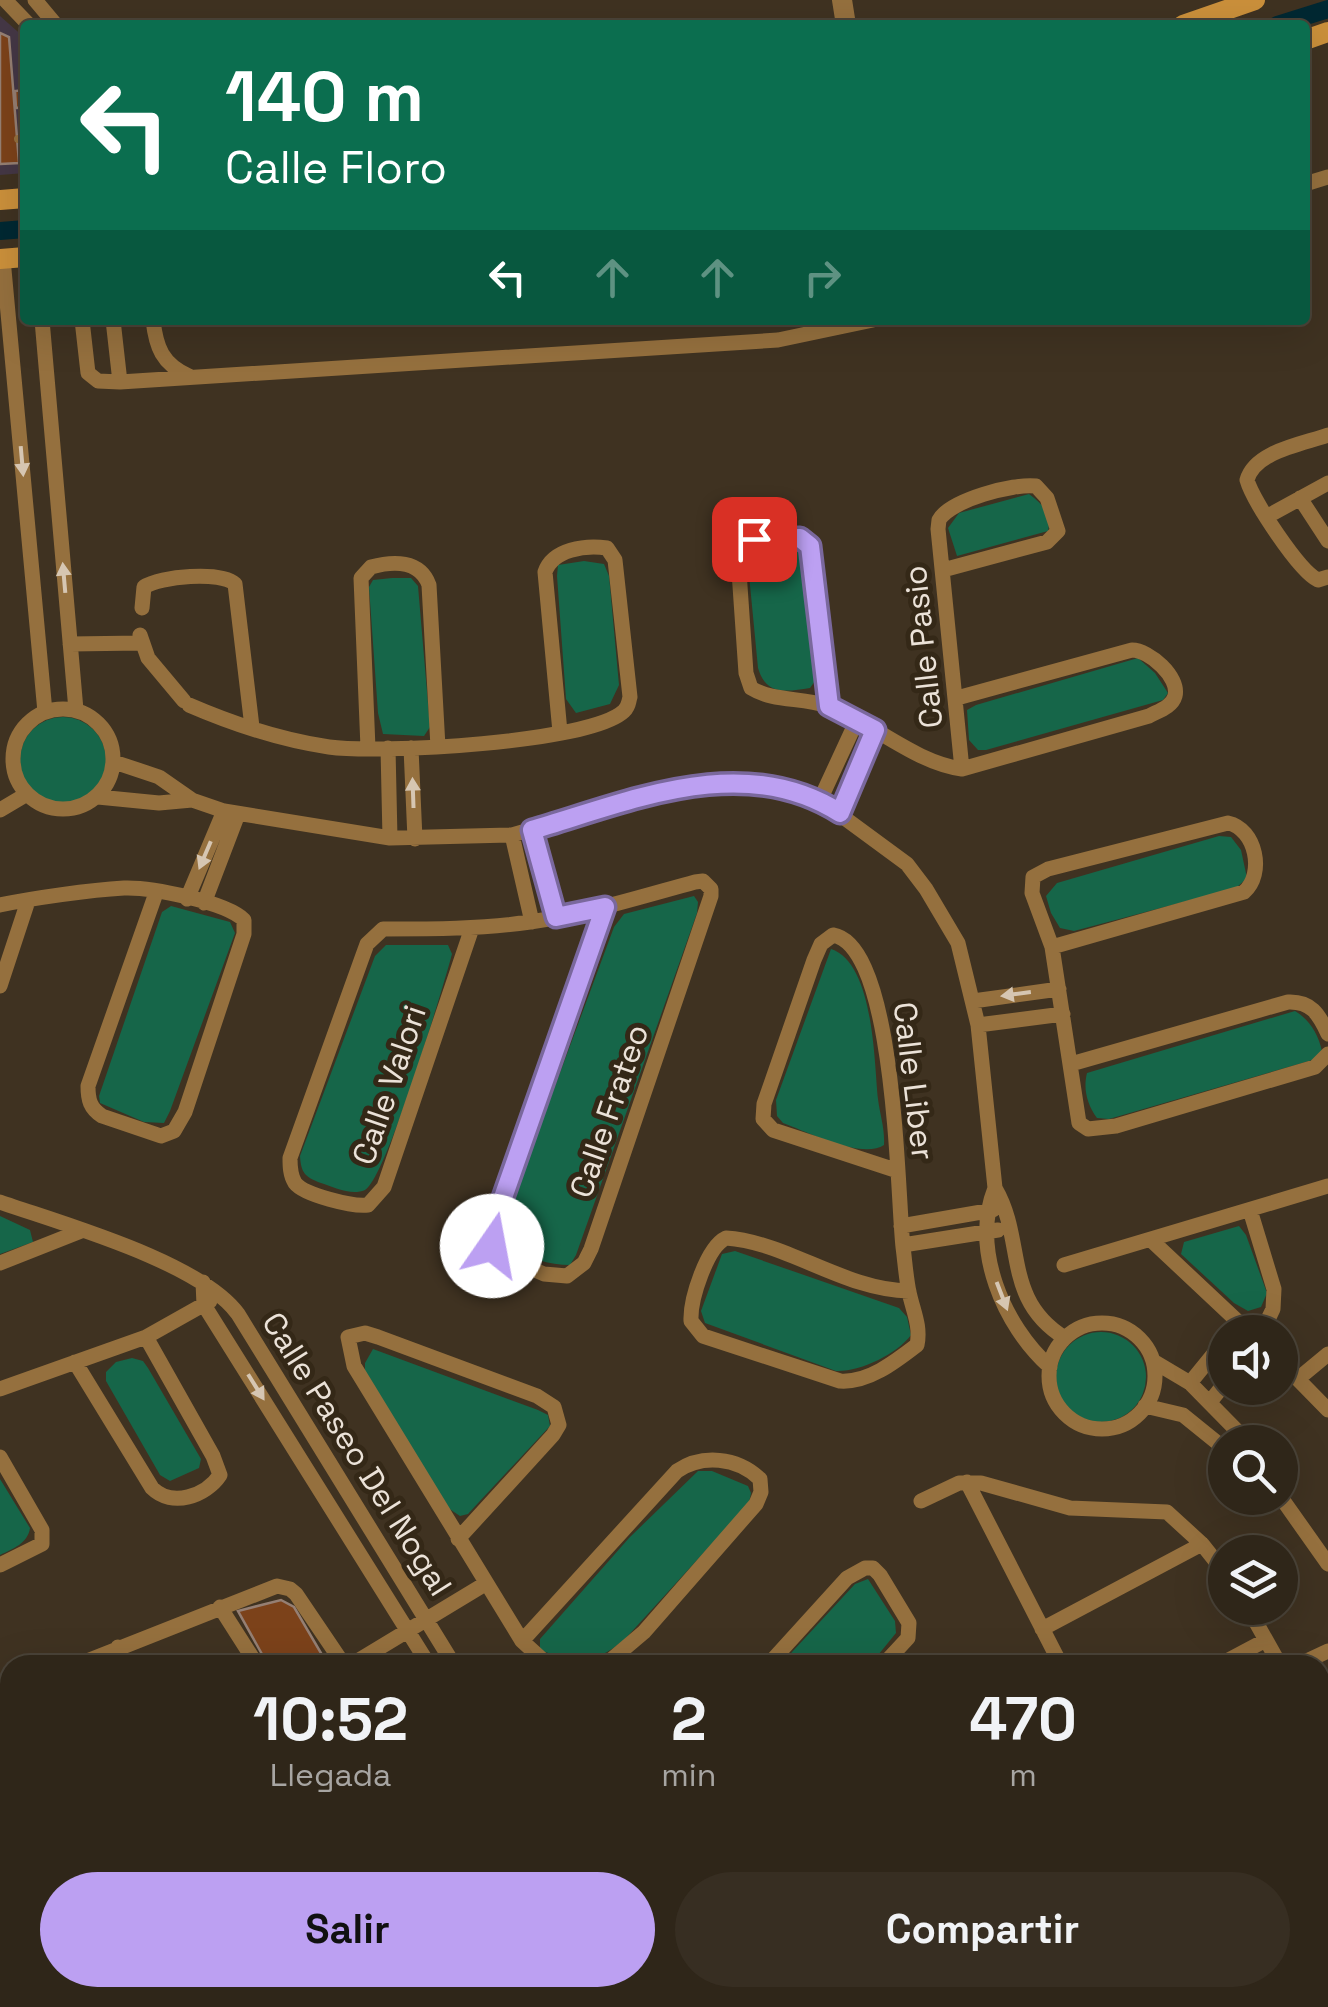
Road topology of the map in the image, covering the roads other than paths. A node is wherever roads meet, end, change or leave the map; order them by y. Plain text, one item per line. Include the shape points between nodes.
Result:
1 (5, 0) edge
2 (35, 0) edge
3 (1255, 0) edge
4 (25, 20) edge
5 (52, 20) edge
6 (1197, 20) edge
7 (2, 259) edge
8 (42, 325) edge
9 (83, 325) edge
10 (114, 325) edge
11 (154, 325) edge
12 (849, 325) edge
13 (189, 376) junction
14 (120, 382) junction
15 (1328, 435) edge
16 (1328, 482) edge
17 (1300, 498) junction
18 (1268, 516) junction
19 (1328, 541) edge
20 (943, 570) junction
21 (1328, 578) edge
22 (142, 608) dead end
23 (70, 644) junction
24 (957, 698) junction
25 (829, 706) junction
26 (76, 710) junction
27 (45, 712) junction
28 (857, 720) junction
29 (252, 727) junction
30 (875, 730) junction
31 (560, 732) junction
32 (438, 747) junction
33 (368, 748) junction
34 (388, 748) junction
35 (411, 748) junction
36 (114, 762) junction
37 (962, 769) junction
38 (7, 778) edge
39 (27, 794) junction
40 (98, 796) junction
41 (192, 800) junction
42 (820, 800) junction
43 (0, 810) edge
44 (231, 813) junction
45 (840, 813) junction
46 (532, 830) junction
47 (512, 834) junction
48 (390, 838) junction
49 (415, 838) junction
50 (156, 893) junction
51 (187, 898) junction
52 (28, 901) junction
53 (204, 903) junction
54 (0, 906) edge
55 (605, 907) junction
56 (556, 917) junction
57 (532, 922) junction
58 (472, 928) junction
59 (1052, 947) junction
60 (0, 986) edge
61 (1060, 989) junction
62 (973, 1001) junction
63 (1063, 1014) junction
64 (978, 1026) junction
65 (1328, 1034) edge
66 (1328, 1054) edge
67 (1071, 1064) junction
68 (898, 1171) junction
69 (1328, 1186) edge
70 (995, 1188) junction
71 (0, 1202) edge
72 (1006, 1208) junction
73 (1250, 1210) junction
74 (986, 1212) junction
75 (901, 1226) junction
76 (1008, 1227) junction
77 (82, 1231) junction
78 (988, 1232) junction
79 (1151, 1240) junction
80 (903, 1246) junction
81 (0, 1263) edge
82 (1064, 1265) dead end
83 (203, 1282) junction
84 (908, 1290) junction
85 (222, 1294) junction
86 (204, 1305) junction
87 (1227, 1315) edge
88 (1270, 1315) edge
89 (146, 1337) junction
90 (1065, 1338) junction
91 (1328, 1354) edge
92 (1153, 1361) junction
93 (1208, 1361) edge
94 (75, 1362) junction
95 (1050, 1366) junction
96 (1299, 1378) joint
97 (1190, 1383) junction
98 (0, 1388) edge
99 (1208, 1400) edge
100 (1213, 1405) edge
101 (1145, 1406) junction
102 (1328, 1410) edge
103 (1232, 1425) edge
104 (1208, 1436) edge
105 (0, 1457) edge
106 (966, 1482) junction
107 (921, 1501) dead end
108 (1293, 1515) edge
109 (458, 1539) junction
110 (1202, 1544) junction
111 (1208, 1551) edge
112 (1328, 1564) edge
113 (0, 1565) edge
114 (485, 1584) junction
115 (220, 1607) junction
116 (427, 1619) junction
117 (1258, 1625) edge
118 (1042, 1629) junction
119 (407, 1631) junction
120 (522, 1640) junction
121 (1266, 1640) junction
122 (118, 1647) junction
123 (100, 1655) edge
124 (122, 1655) edge
125 (250, 1655) edge
126 (341, 1655) edge
127 (365, 1655) edge
128 (423, 1655) edge
129 (448, 1655) edge
130 (538, 1655) edge
131 (617, 1655) edge
132 (777, 1655) edge
133 (893, 1655) edge
134 (1056, 1655) edge
135 (1238, 1655) edge
136 (1274, 1655) edge

1 - 4 street
2 - 5 street
3 - 6 main road
7 -> 27 street
23 -> 8 street
9 - 14 street via 88,373
10 - 14 street
11 - 13 street via 160,352
12 - 13 street via 778,340
13 - 14 street
15 - 18 street via 1253,466 1249,488
16 - 17 street
17 - 18 street
17 - 19 street
18 - 21 street via 1310,576
20 - 20 street, Calle Pasio via 1047,542 1058,524 1046,498 1031,485 954,504 938,520
20 - 24 street, Calle Pasio
22 - 29 street via 144,587 158,580 222,576 235,584
23 - 26 street
23 - 29 street via 141,639 153,666 187,703
24 - 37 street, Calle Pasio
24 - 37 street via 1141,650 1174,685 1174,700 1149,716
25 - 25 street via 810,546 800,538 754,539 738,557 752,688
25 - 28 street
26 - 27 street
26 - 36 street via 100,724
27 - 38 street via 18,737
28 - 30 street
28 - 42 street
29 - 33 street via 331,748
30 - 37 street
30 - 45 street
31 - 31 street via 546,572 559,554 607,548 615,560 630,697 624,711
31 - 32 street
32 - 33 street via 430,585 408,564 371,567 361,578
32 - 35 street
33 - 34 street
34 - 35 street
34 - 48 street
49 -> 35 street
36 - 40 street
36 - 41 street via 159,777
38 - 39 street
39 - 40 street via 62,810
39 - 43 street
40 - 41 street
41 - 44 street
42 - 45 street
42 - 46 street via 770,786 700,784
44 - 48 street
44 -> 51 street
44 - 53 street
45 - 62 street via 907,864 926,889 958,943
46 - 47 street
46 - 56 street
47 - 49 street
47 - 57 street
48 - 49 street
50 - 51 street
50 - 52 street via 127,888
50 - 53 street via 88,1086 90,1104 102,1116 161,1136 185,1112 245,926 234,913
51 - 53 street
52 - 54 street
52 - 60 street
55 - 55 street, Calle Frateo via 703,882 711,889 590,1249 576,1271 557,1277 496,1253 491,1239
55 - 56 street
56 - 57 street
57 - 58 street
58 - 58 street, Calle Valori via 384,930 374,936 290,1158 302,1190 357,1206 368,1205 384,1187
59 - 59 street via 1244,892 1257,870 1246,834 1228,823 1039,873 1032,893
59 - 61 street
61 -> 62 street
61 - 63 street
62 - 64 street
63 - 64 street
63 - 67 street
64 - 70 street
65 - 67 street via 1312,1008 1288,1002
66 - 67 street via 1315,1067 1100,1129 1079,1123
68 - 68 street, Calle Liber via 773,1130 763,1119 821,944 833,935 854,948 882,1019
68 - 75 street, Calle Liber
69 - 73 street
70 - 72 street
70 - 74 street
71 - 77 street, Calle Paseo Del Nogal
72 - 74 street
72 - 76 street
73 - 79 street
73 - 88 street via 1274,1288
74 - 75 street
74 - 78 street
75 - 80 street, Calle Liber
76 - 78 street
76 - 90 street via 1034,1312
77 - 81 street
77 - 83 street, Calle Paseo Del Nogal
78 - 80 street
78 -> 95 street via 999,1294 1032,1350
79 - 82 street
79 - 87 street
80 - 84 street, Calle Liber
83 - 85 street, Calle Paseo Del Nogal
83 - 86 street, Calle Paseo Del Nogal
84 - 84 street, Calle Liber via 874,1288 726,1238 713,1247 691,1321 703,1336 840,1381 860,1379 916,1345
85 - 86 street
85 - 116 street, Calle Paseo Del Nogal
86 - 89 street
86 -> 119 street, Calle Paseo Del Nogal
89 - 94 street
89 - 94 street via 220,1474 210,1487 176,1500 152,1488
90 - 92 street via 1088,1325 1123,1327 1142,1340
90 - 95 street
91 - 96 street
92 - 97 street
92 - 101 street via 1154,1384
93 - 97 street
94 - 98 street
95 - 101 street via 1056,1401 1082,1424 1116,1426
96 - 102 street
97 - 99 street
100 - 103 street
101 - 104 street via 1183,1416
105 - 113 street via 43,1538 36,1549
106 - 107 street
106 - 110 street via 1070,1508 1161,1510
106 - 118 street
108 - 112 street
109 - 109 street via 553,1435 559,1425 554,1408 378,1337 348,1337 354,1366
109 - 114 street
110 - 111 street
110 - 118 street
114 - 116 street
114 - 120 street
115 - 122 street
115 - 125 street
115 - 126 street via 284,1586
116 - 119 street
116 - 129 street, Calle Paseo Del Nogal
117 - 121 street
118 - 134 street
119 - 127 street
119 - 128 street, Calle Paseo Del Nogal
120 - 130 street
120 - 131 street via 677,1471 707,1458 753,1472 762,1492 756,1504
121 - 135 street
121 - 136 street
122 - 123 street
122 - 124 street
132 - 133 street via 847,1578 873,1568 909,1623 908,1638

